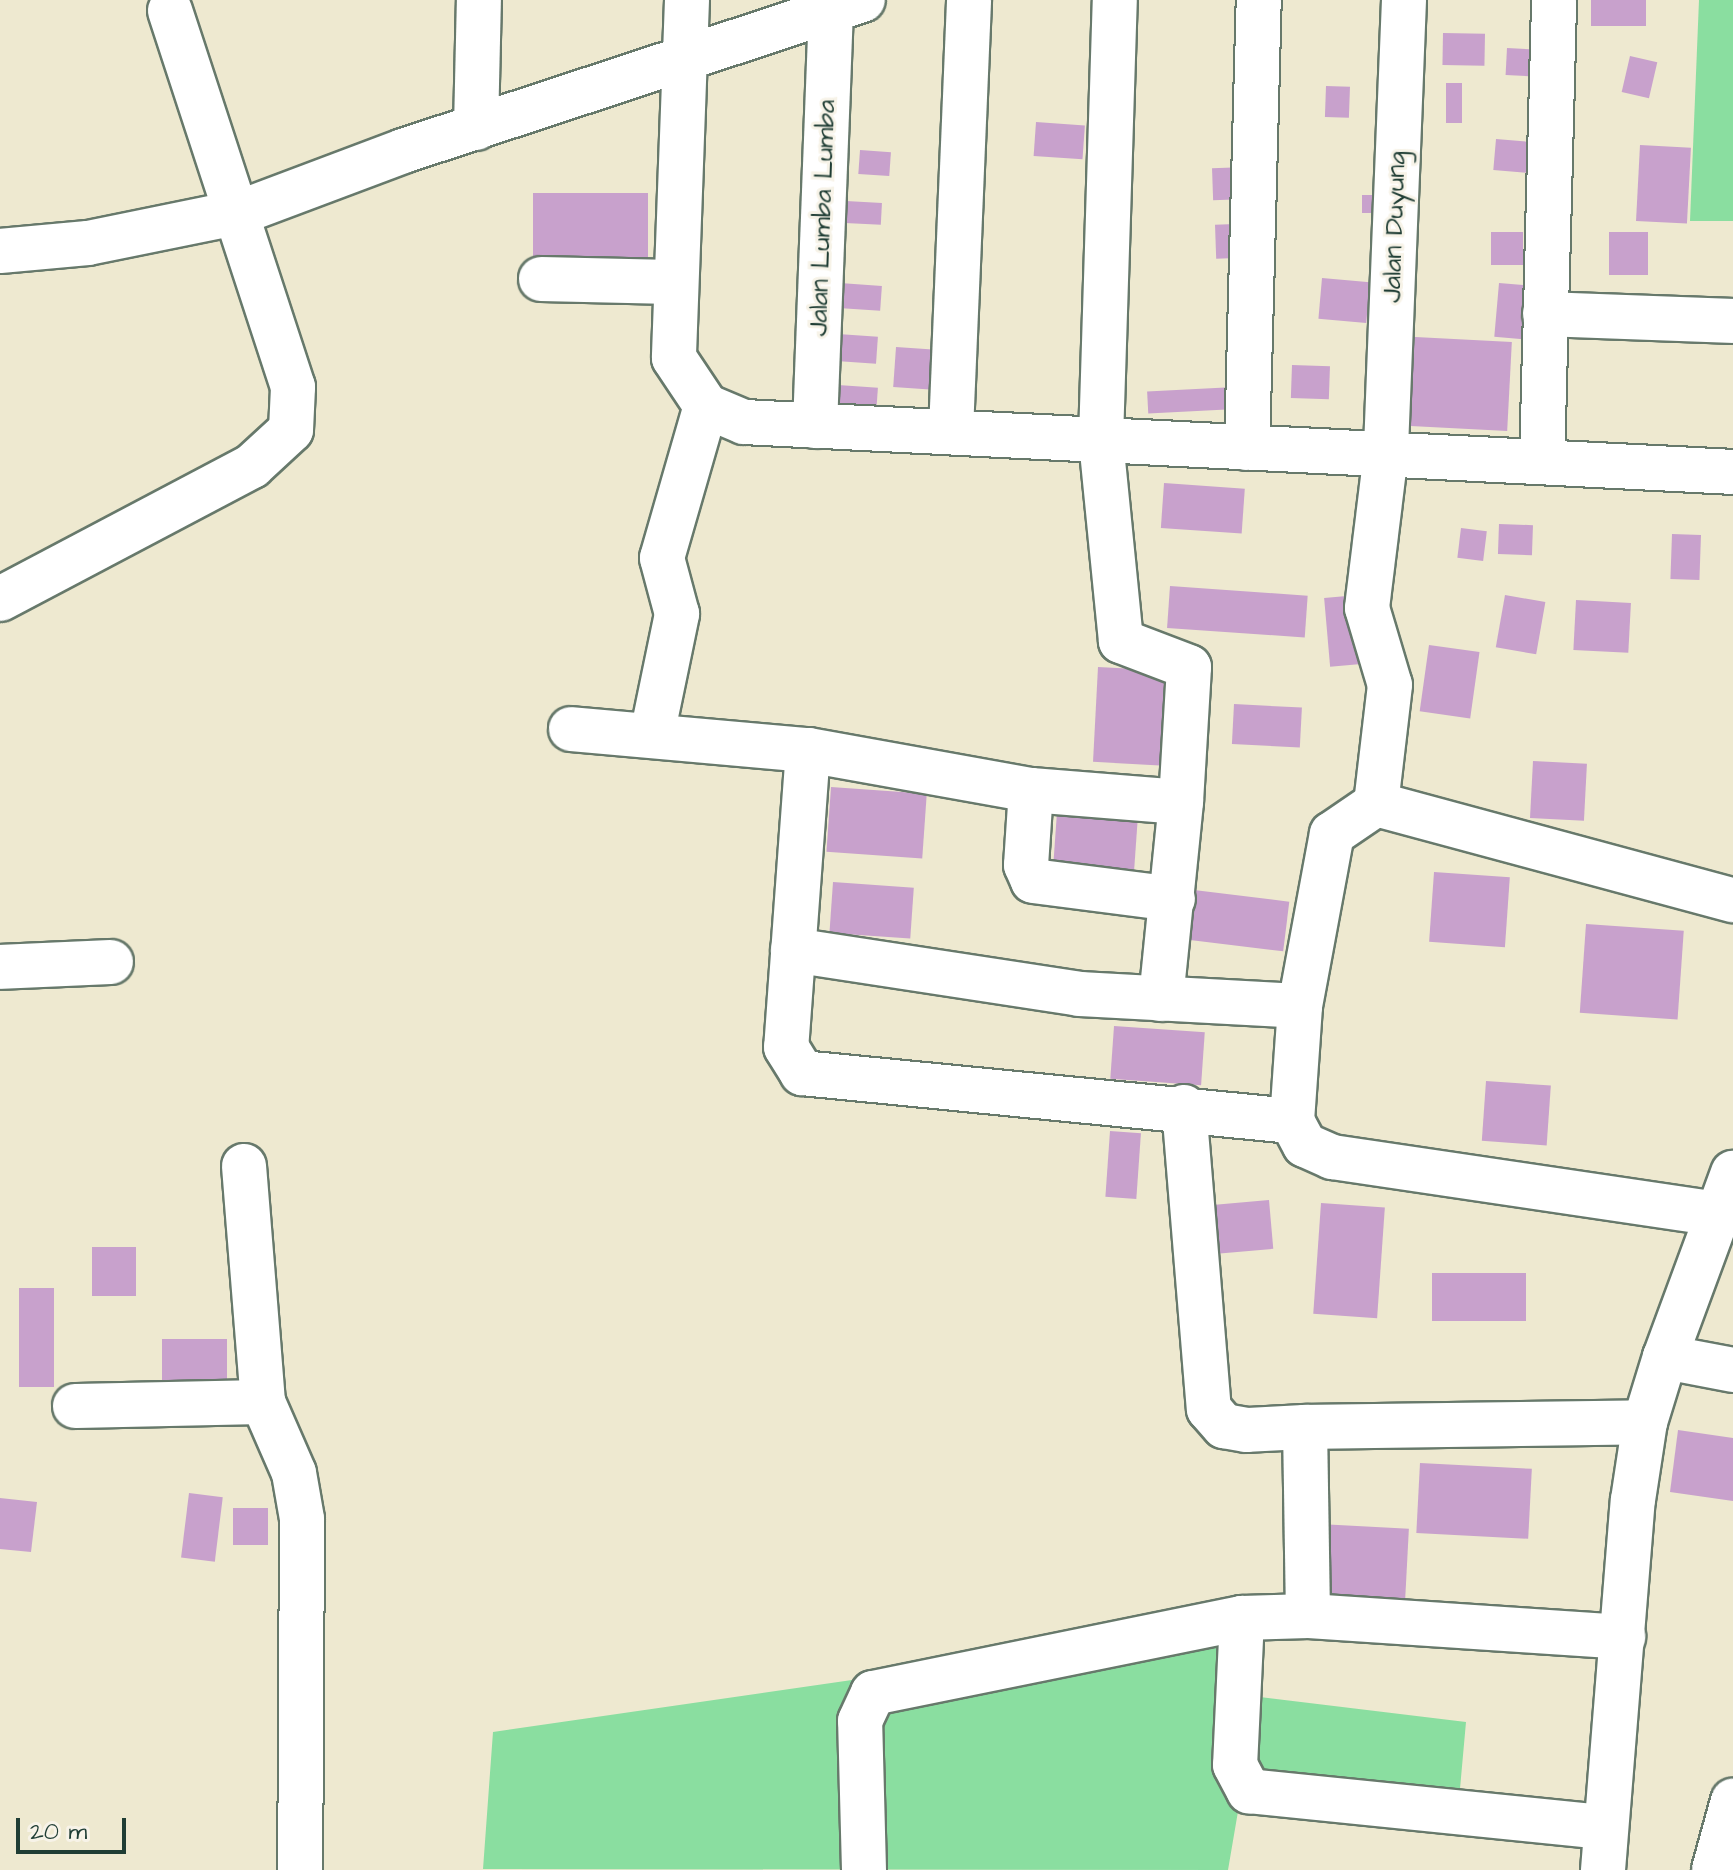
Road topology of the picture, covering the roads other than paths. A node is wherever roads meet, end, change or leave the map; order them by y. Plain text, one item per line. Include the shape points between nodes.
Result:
1 (479, 0) edge
2 (687, 0) edge
3 (969, 0) edge
4 (1115, 0) edge
5 (1259, 0) edge
6 (1404, 0) edge
7 (1554, 0) edge
8 (847, 5) edge
9 (170, 11) dead end
10 (687, 60) junction
11 (476, 128) junction
12 (241, 212) junction
13 (0, 251) edge
14 (541, 279) dead end
15 (672, 282) junction
16 (1545, 314) junction
17 (1733, 321) edge
18 (706, 406) junction
19 (815, 426) junction
20 (951, 431) junction
21 (1101, 439) junction
22 (1247, 448) junction
23 (1386, 453) junction
24 (1542, 462) junction
25 (1733, 472) edge
26 (0, 599) edge
27 (571, 729) dead end
28 (652, 735) junction
29 (808, 750) junction
30 (1031, 790) junction
31 (1181, 802) junction
32 (1376, 804) junction
33 (1173, 899) junction
34 (1733, 900) edge
35 (793, 950) junction
36 (111, 962) dead end
37 (0, 967) edge
38 (1161, 999) junction
39 (1300, 1006) junction
40 (1184, 1107) junction
41 (1292, 1121) junction
42 (244, 1166) dead end
43 (1733, 1173) edge
44 (1718, 1214) junction
45 (1665, 1357) junction
46 (1733, 1370) edge
47 (263, 1402) junction
48 (75, 1406) dead end
49 (1645, 1422) junction
50 (1305, 1427) junction
51 (1308, 1616) junction
52 (1242, 1618) junction
53 (1623, 1637) junction
54 (1733, 1801) edge
55 (1604, 1827) junction
56 (300, 1870) edge
57 (864, 1870) edge
58 (1603, 1870) edge
59 (1714, 1870) edge

1 - 11 street
2 - 10 street
3 - 20 street
4 - 21 street
5 - 22 street
6 - 23 street, Jalan Duyung
7 - 16 street
8 - 10 street
8 - 19 street, Jalan Lumba Lumba
9 - 12 street
10 - 11 street
10 - 15 street
11 - 12 street
12 - 13 street via 88,243
12 - 26 street via 293,387 291,430 252,466
14 - 15 street
15 - 18 street via 674,358
16 - 17 street
16 - 24 street
18 - 19 street via 744,422
18 - 28 street via 662,558 677,614
19 - 20 street
20 - 21 street
21 - 22 street
21 - 31 street via 1121,641 1189,667
22 - 23 street
23 - 24 street
23 - 32 street, Jalan Duyung via 1367,608 1390,685
24 - 25 street
27 - 28 street
28 - 29 street
29 - 30 street
29 - 35 street
30 - 31 street
30 - 33 street via 1026,865 1033,881
31 - 33 street
32 - 34 street
32 - 39 street via 1332,834
33 - 38 street
35 - 38 street via 1079,994
35 - 40 street via 786,1047 810,1078
36 - 37 street
38 - 39 street
39 - 41 street
40 - 41 street
40 - 50 street via 1209,1409 1224,1426
41 - 44 street via 1305,1145 1332,1157
42 - 47 street
43 - 44 street
44 - 45 street
45 - 46 street
45 - 49 street
47 - 48 street
47 - 56 street via 284,1446 302,1519
49 - 50 street
49 - 53 street
50 - 51 street
51 - 52 street
51 - 53 street
52 - 55 street via 1235,1765 1249,1791
52 - 57 street via 873,1693 860,1721
53 - 55 street
54 - 59 street
55 - 58 street

